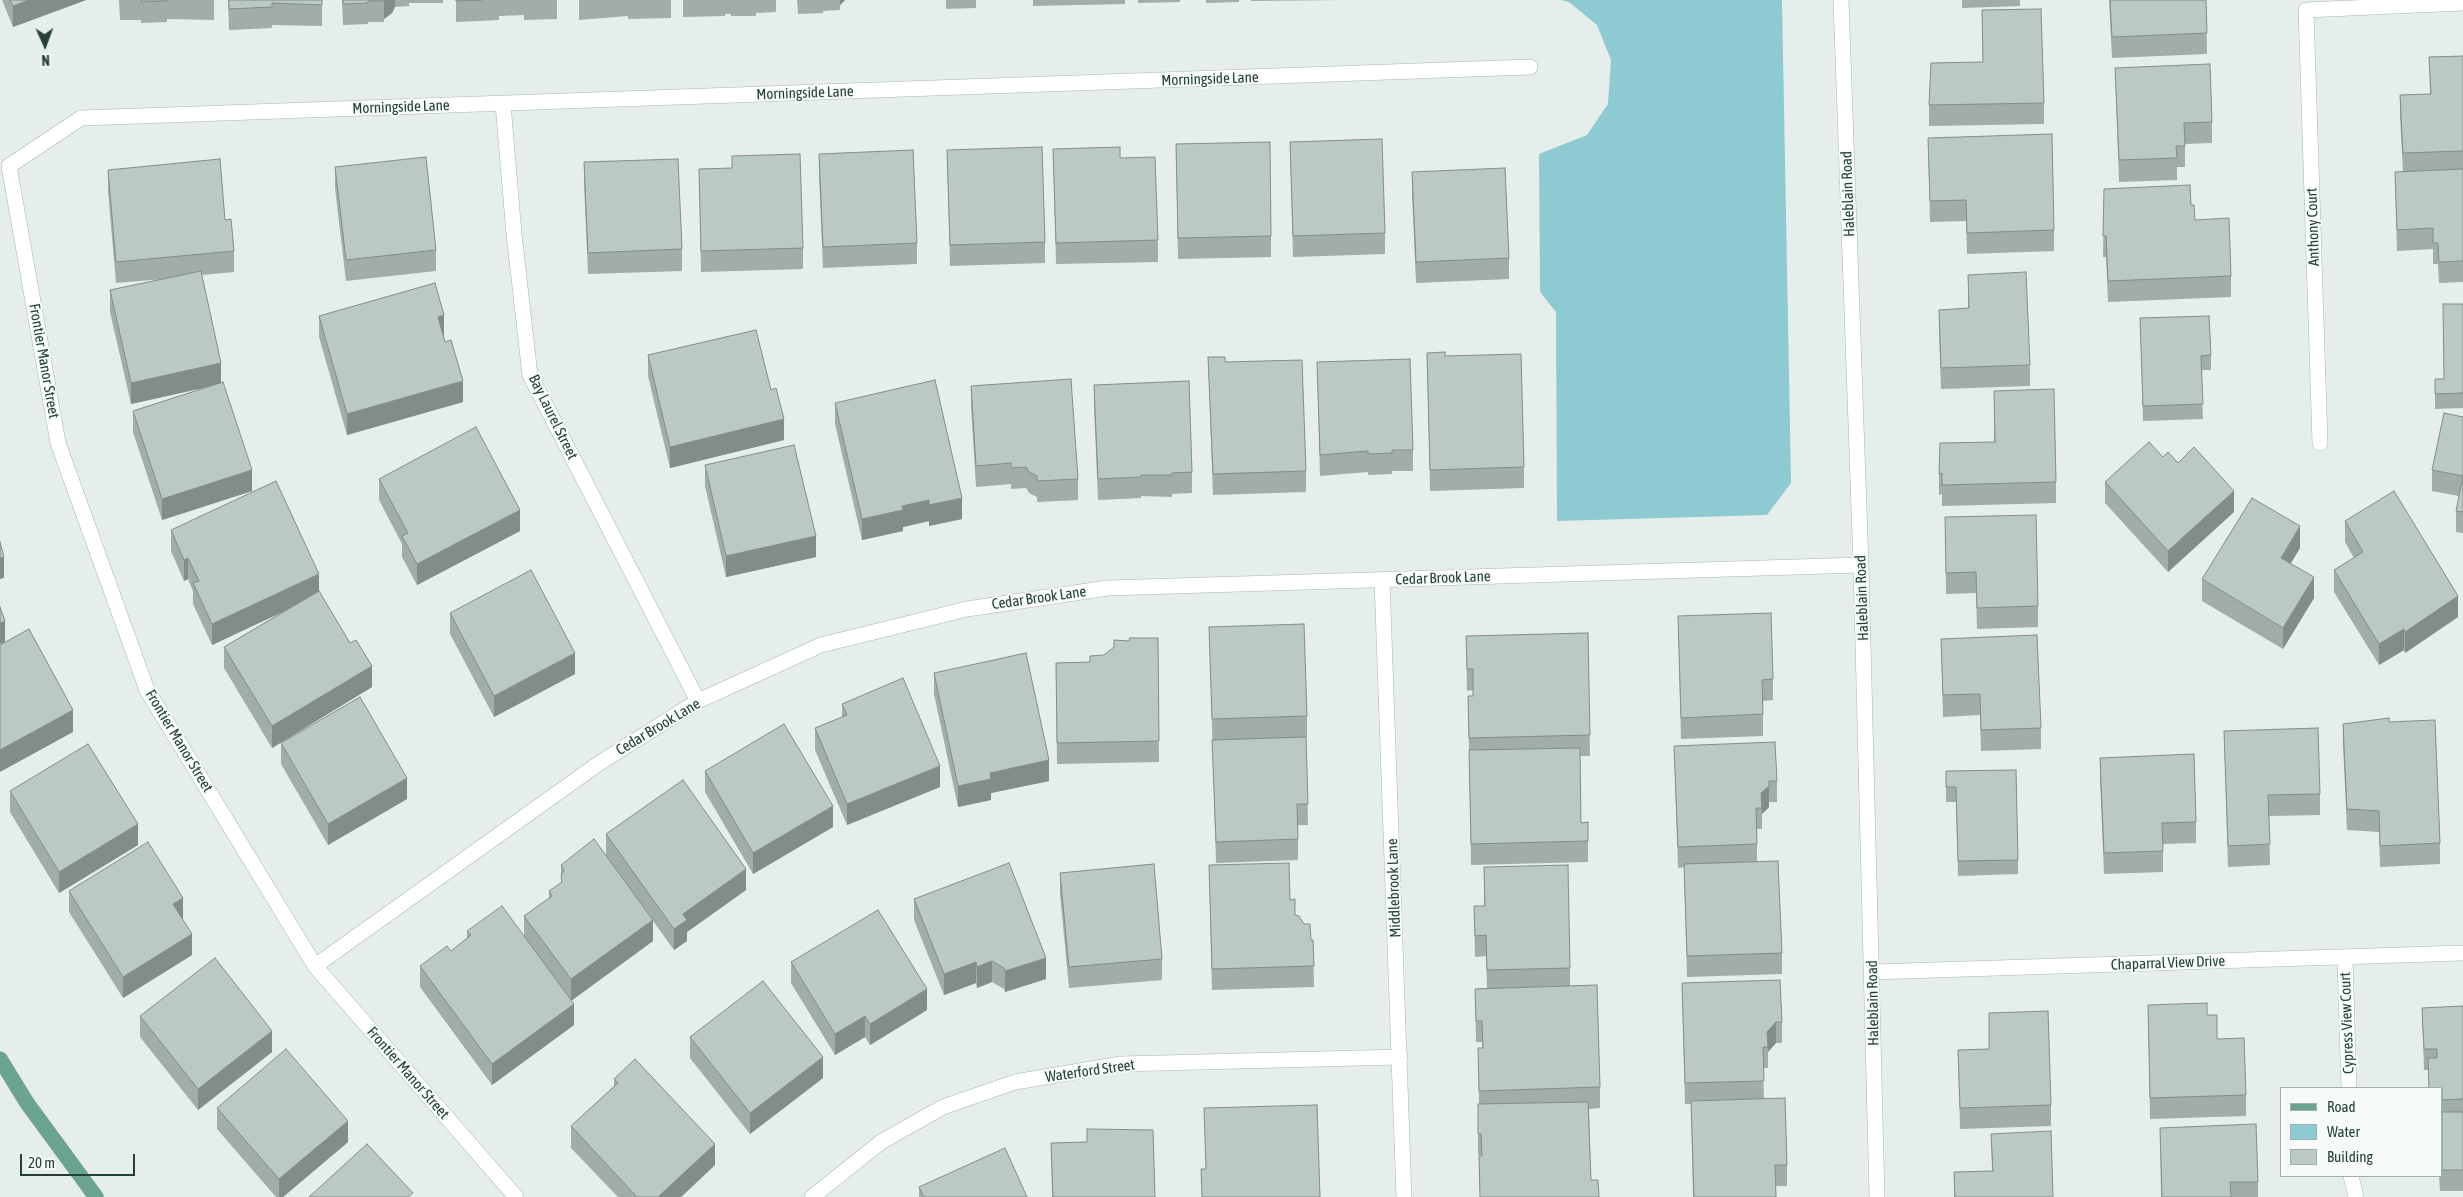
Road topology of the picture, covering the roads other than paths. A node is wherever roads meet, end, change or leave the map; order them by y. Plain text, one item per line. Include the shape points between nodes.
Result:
1 (1841, 0) edge
2 (2463, 4) edge
3 (1530, 67) dead end
4 (503, 104) junction
5 (81, 118) joint
6 (2320, 443) dead end
7 (1861, 565) junction
8 (1382, 580) junction
9 (698, 702) junction
10 (2463, 953) edge
11 (2345, 958) junction
12 (315, 966) junction
13 (1873, 972) junction
14 (1400, 1058) junction
15 (0, 1059) edge
16 (2349, 1087) edge
17 (2351, 1177) edge
18 (96, 1197) edge
19 (516, 1197) edge
20 (812, 1197) edge
21 (1404, 1197) edge
22 (1877, 1197) edge
23 (2356, 1197) edge

1 - 7 street, Haleblain Road
2 - 6 street, Anthony Court via 2306,10
3 - 4 street, Morningside Lane
4 - 5 street, Morningside Lane
4 - 9 street, Bay Laurel Street via 530,375
5 - 12 street, Frontier Manor Street via 9,166 58,443 147,690
7 - 8 street, Cedar Brook Lane
7 - 13 street, Haleblain Road
8 - 9 street, Cedar Brook Lane via 1108,588 967,609 821,645
8 - 14 street, Middlebrook Lane
9 - 12 street, Cedar Brook Lane via 598,764
10 - 11 street, Chaparral View Drive
11 - 13 street, Chaparral View Drive
11 - 16 street, Cypress View Court
12 - 19 street, Frontier Manor Street
13 - 22 street, Haleblain Road
14 - 20 street, Waterford Street via 1121,1064 1015,1082 943,1106 881,1142
14 - 21 street, Middlebrook Lane
15 - 18 main road via 27,1103
17 - 23 street

